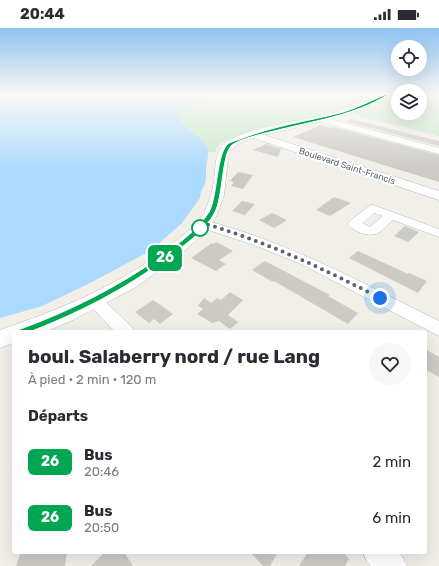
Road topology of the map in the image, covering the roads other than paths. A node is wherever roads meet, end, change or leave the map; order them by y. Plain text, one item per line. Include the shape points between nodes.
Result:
1 (316, 120) edge
2 (324, 120) edge
3 (255, 135) junction
4 (439, 151) edge
5 (439, 196) edge
6 (392, 215) dead end
7 (203, 224) junction
8 (439, 232) edge
9 (94, 301) junction
10 (439, 329) edge
11 (26, 330) edge
12 (124, 330) edge
13 (12, 335) edge
14 (0, 339) edge
15 (379, 554) edge
16 (392, 566) edge

1 - 3 street
2 - 4 street
3 - 5 street, Boulevard Saint-Francis
3 - 7 street via 235,141 226,148 217,199
6 - 8 street
7 - 9 street via 155,265
7 - 10 street via 252,239 306,261
9 - 11 street
9 - 12 street
13 - 14 street
15 - 16 street

